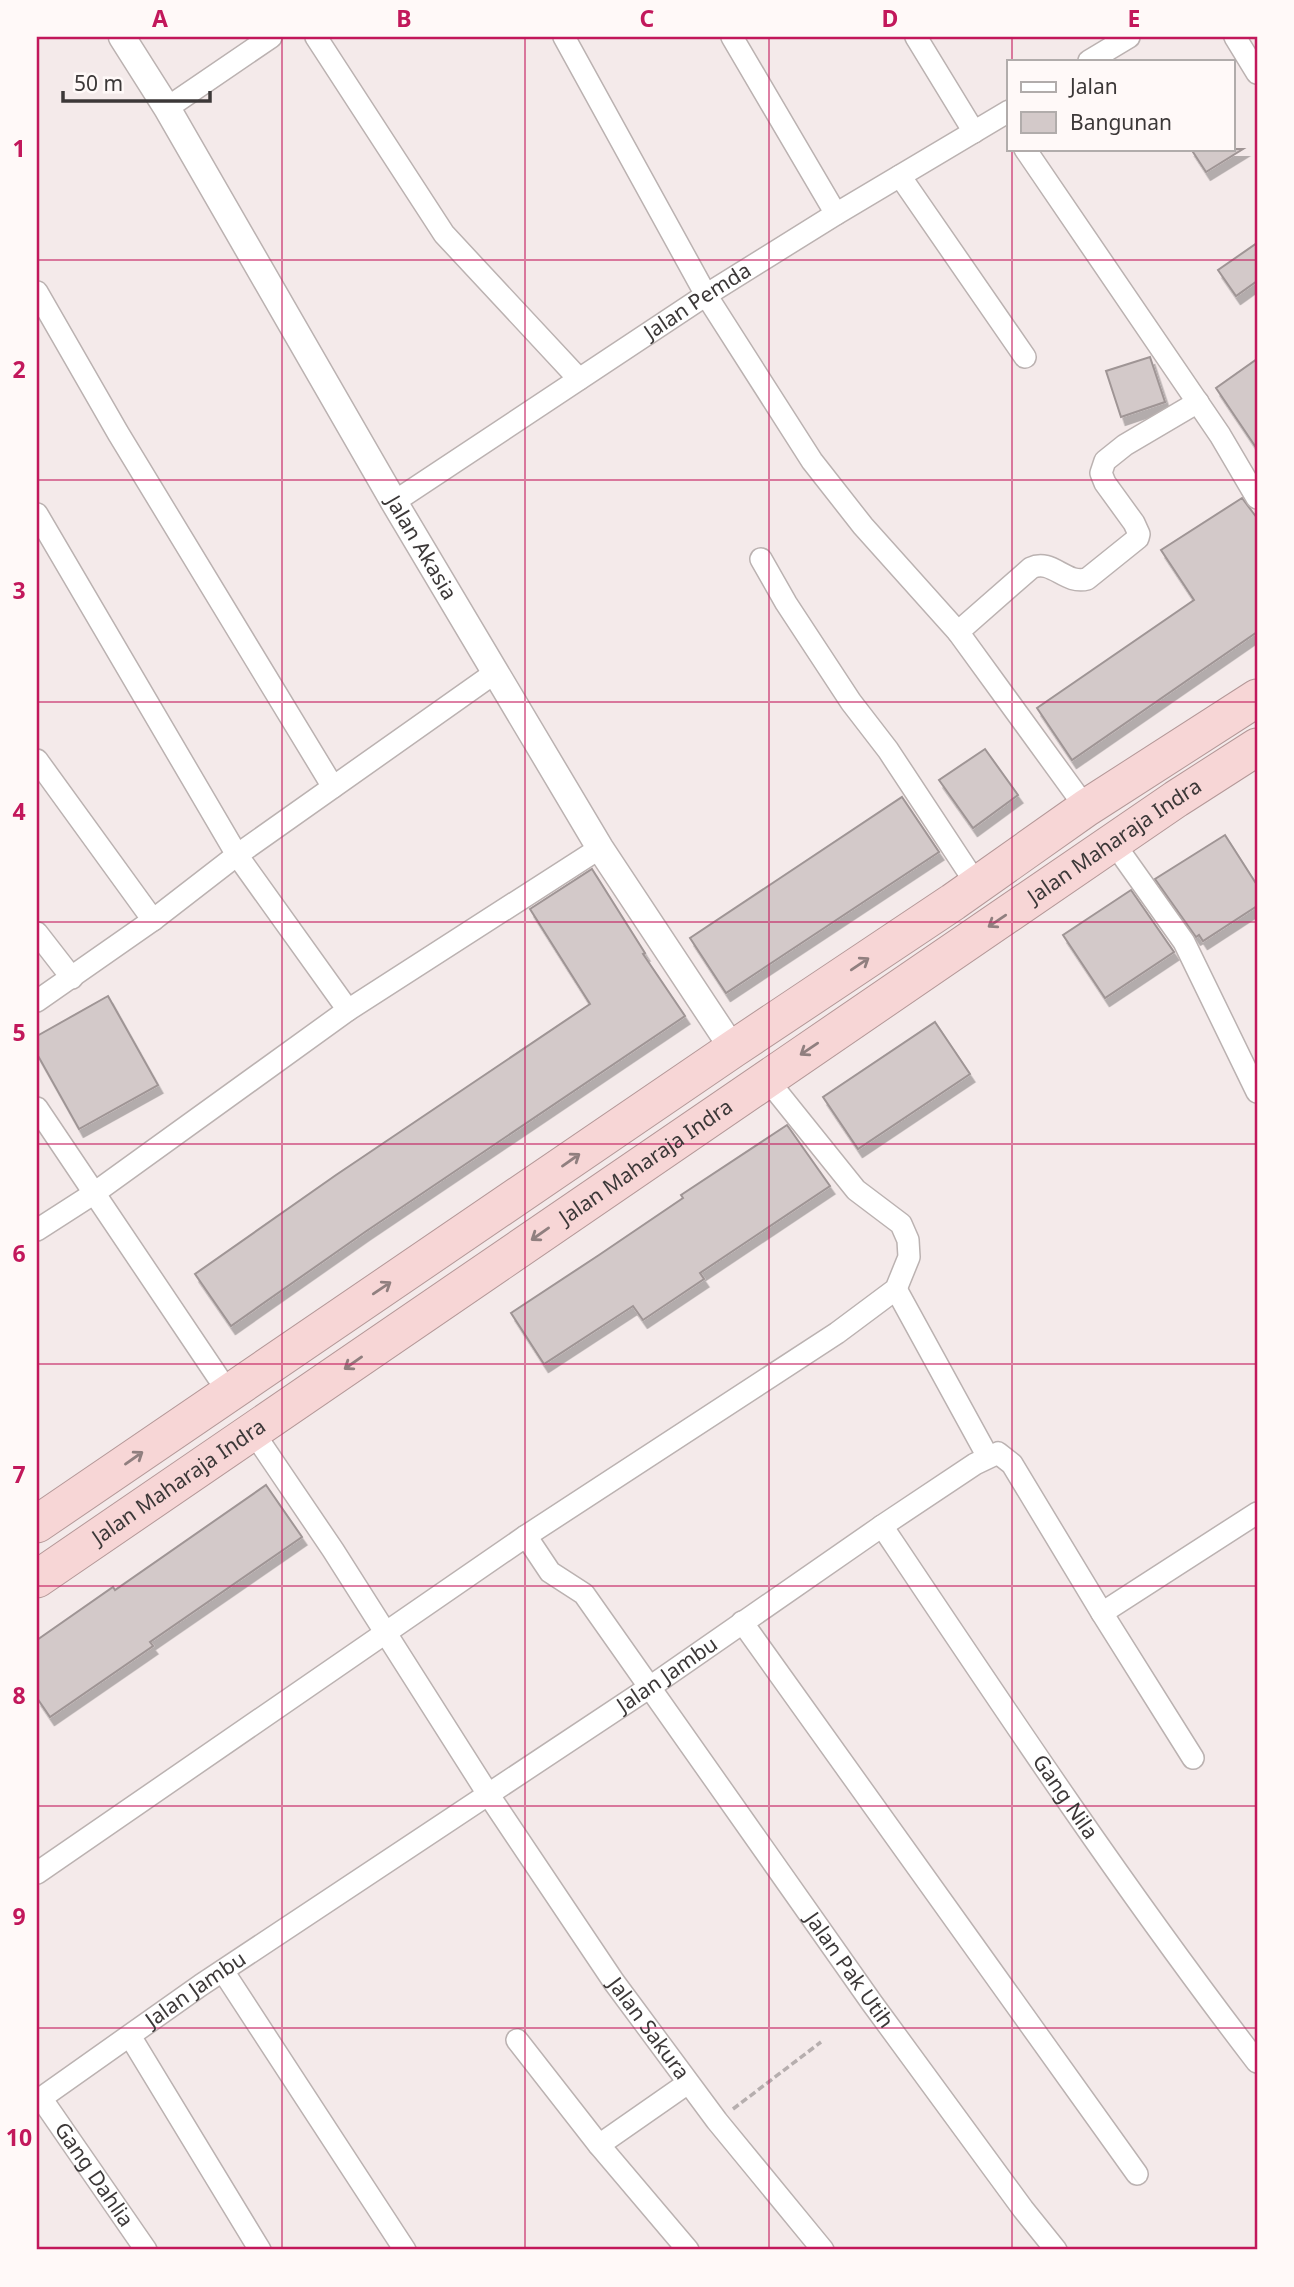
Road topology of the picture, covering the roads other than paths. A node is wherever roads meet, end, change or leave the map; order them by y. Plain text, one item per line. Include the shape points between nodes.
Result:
1 (122, 37) edge
2 (271, 37) edge
3 (316, 37) edge
4 (564, 37) edge
5 (732, 37) edge
6 (916, 37) edge
7 (1129, 37) edge
8 (1234, 37) edge
9 (1091, 60) edge
10 (1257, 73) edge
11 (167, 108) junction
12 (1007, 117) edge
13 (974, 132) junction
14 (1027, 150) edge
15 (900, 176) junction
16 (836, 214) junction
17 (37, 292) edge
18 (706, 295) junction
19 (1025, 358) dead end
20 (579, 380) junction
21 (1198, 402) junction
22 (1257, 498) edge
23 (394, 502) junction
24 (37, 514) edge
25 (761, 559) dead end
26 (958, 632) junction
27 (496, 672) junction
28 (1257, 698) edge
29 (1255, 753) edge
30 (37, 760) edge
31 (333, 787) junction
32 (1086, 808) junction
33 (1114, 842) junction
34 (600, 848) junction
35 (237, 855) junction
36 (977, 885) junction
37 (153, 920) junction
38 (37, 933) edge
39 (72, 978) junction
40 (37, 1001) edge
41 (348, 1010) junction
42 (733, 1049) junction
43 (766, 1078) junction
44 (1257, 1092) edge
45 (37, 1108) edge
46 (93, 1194) junction
47 (37, 1230) edge
48 (893, 1292) junction
49 (228, 1392) junction
50 (253, 1432) junction
51 (988, 1457) junction
52 (92, 1487) junction
53 (1257, 1513) edge
54 (37, 1524) edge
55 (117, 1524) junction
56 (882, 1526) junction
57 (526, 1536) junction
58 (37, 1579) edge
59 (1101, 1613) junction
60 (742, 1622) junction
61 (386, 1633) junction
62 (650, 1687) junction
63 (1193, 1758) dead end
64 (488, 1794) junction
65 (37, 1873) edge
66 (223, 1971) junction
67 (130, 2036) junction
68 (517, 2040) dead end
69 (1257, 2062) edge
70 (688, 2083) junction
71 (39, 2100) edge
72 (599, 2145) junction
73 (1137, 2174) dead end
74 (146, 2250) edge
75 (260, 2250) edge
76 (405, 2250) edge
77 (688, 2250) edge
78 (823, 2250) edge
79 (1056, 2250) edge

1 - 11 street, Jalan Akasia
2 - 11 street
3 - 20 street via 443,234
4 - 18 street
5 - 16 street
6 - 13 street
7 - 9 street
8 - 10 street
11 - 23 street, Jalan Akasia
12 - 13 street, Jalan Pemda
13 - 15 street, Jalan Pemda
14 - 21 street
15 - 16 street, Jalan Pemda
15 - 19 street
16 - 18 street, Jalan Pemda
17 - 31 street
18 - 20 street, Jalan Pemda
18 - 26 street via 812,461
20 - 23 street, Jalan Pemda
21 - 22 street
21 - 26 street via 1105,461 1101,473 1105,483 1135,523 1138,538 1079,582 1039,564 1031,568
23 - 27 street, Jalan Akasia
24 - 35 street
25 - 36 street via 851,702
26 - 32 street
27 - 31 street
27 - 34 street, Jalan Akasia
28 - 32 highway, Jalan Maharaja Indra
29 - 33 highway, Jalan Maharaja Indra
30 - 37 street
31 - 35 street
32 - 36 highway, Jalan Maharaja Indra
33 -> 43 highway, Jalan Maharaja Indra
33 - 44 street via 1184,942
34 - 41 street
34 - 42 street, Jalan Akasia
35 - 37 street
35 - 41 street
42 -> 36 highway, Jalan Maharaja Indra
37 - 39 street
38 - 39 street
39 - 40 street
41 - 46 street
49 -> 42 highway, Jalan Maharaja Indra
43 - 48 street via 856,1190 901,1224 909,1257
43 -> 50 highway, Jalan Maharaja Indra
45 - 46 street
46 - 47 street
46 - 49 street
48 - 51 street
48 - 57 street
52 -> 49 highway, Jalan Maharaja Indra
50 - 55 highway, Jalan Maharaja Indra
50 - 61 street, Jalan Sakura
51 - 56 street, Jalan Jambu
51 - 59 street via 998,1453 1012,1464
52 - 54 highway, Jalan Maharaja Indra
52 - 55 highway
53 - 59 street
55 - 58 highway, Jalan Maharaja Indra
56 - 60 street, Jalan Jambu
56 - 69 street, Gang Nila via 1047,1772
57 - 61 street
57 - 62 street, Jalan Pak Utih via 550,1572 584,1594
59 - 63 street
60 - 62 street, Jalan Jambu
60 - 73 street
61 - 64 street, Jalan Sakura
61 - 65 street
62 - 64 street, Jalan Jambu
62 - 79 street, Jalan Pak Utih via 872,2003
64 - 66 street, Jalan Jambu
64 - 70 street, Jalan Sakura
66 - 67 street, Jalan Jambu
66 - 76 street
67 - 71 street, Jalan Jambu
67 - 75 street
68 - 72 street
70 - 72 street
70 - 78 street, Jalan Sakura
71 - 74 street, Gang Dahlia
72 - 77 street

